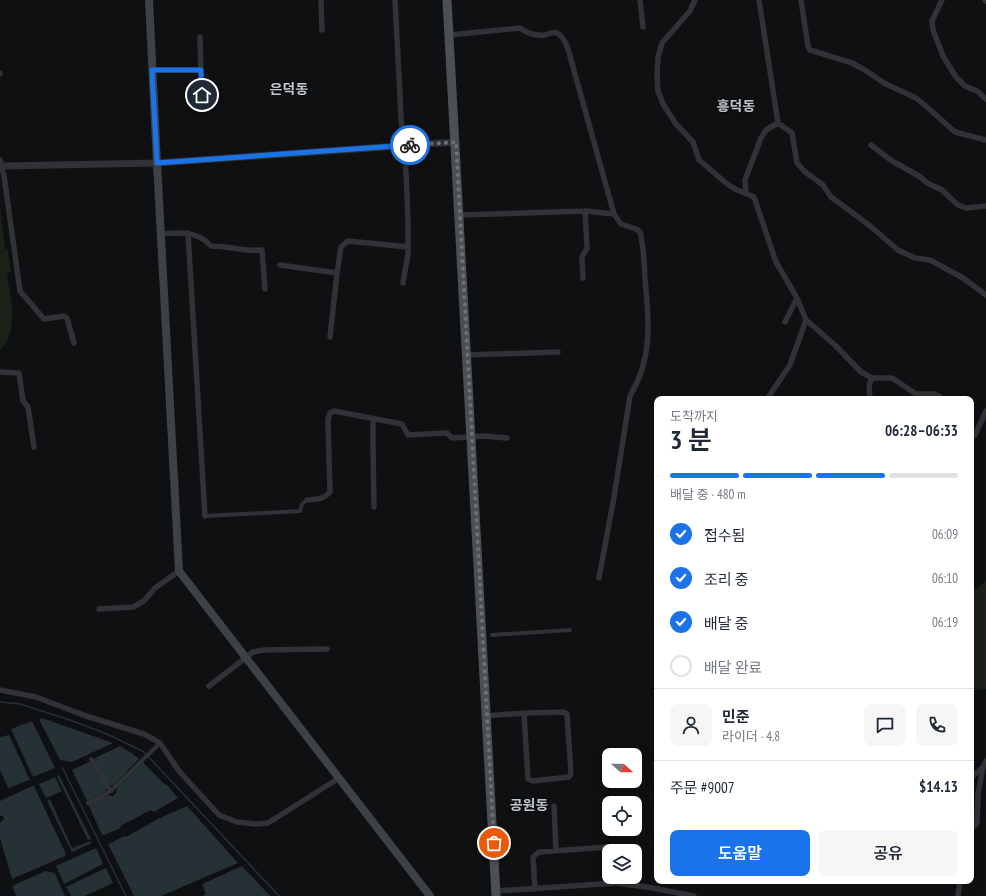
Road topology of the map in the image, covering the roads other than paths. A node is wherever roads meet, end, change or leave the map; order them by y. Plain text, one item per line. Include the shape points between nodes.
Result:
1 (149, 0) edge
2 (321, 0) edge
3 (395, 0) edge
4 (447, 0) edge
5 (640, 0) edge
6 (695, 0) edge
7 (759, 0) edge
8 (801, 0) edge
9 (942, 0) edge
10 (643, 27) dead end
11 (322, 30) dead end
12 (449, 35) junction
13 (200, 37) dead end
14 (152, 70) junction
15 (201, 70) junction
16 (986, 99) edge
17 (202, 107) dead end
18 (778, 123) junction
19 (986, 136) edge
20 (978, 138) junction
21 (986, 140) edge
22 (456, 142) junction
23 (871, 145) dead end
24 (403, 146) junction
25 (1, 163) edge
26 (157, 163) junction
27 (746, 193) junction
28 (986, 206) edge
29 (585, 211) junction
30 (614, 214) junction
31 (459, 215) junction
32 (188, 233) junction
33 (161, 234) junction
34 (408, 248) junction
35 (280, 265) dead end
36 (337, 273) junction
37 (583, 278) dead end
38 (403, 283) dead end
39 (265, 289) dead end
40 (986, 296) edge
41 (797, 298) junction
42 (806, 320) junction
43 (785, 322) dead end
44 (330, 337) dead end
45 (74, 343) dead end
46 (558, 352) dead end
47 (467, 355) junction
48 (0, 372) edge
49 (872, 378) junction
50 (769, 396) edge
51 (870, 396) edge
52 (939, 396) edge
53 (986, 411) edge
54 (373, 419) junction
55 (974, 436) edge
56 (472, 437) junction
57 (507, 438) dead end
58 (34, 447) dead end
59 (307, 500) joint
60 (374, 507) dead end
61 (205, 516) joint
62 (179, 570) junction
63 (599, 578) dead end
64 (99, 609) dead end
65 (570, 630) dead end
66 (492, 635) dead end
67 (327, 649) dead end
68 (246, 657) junction
69 (209, 686) dead end
70 (0, 690) edge
71 (524, 714) junction
72 (487, 716) junction
73 (160, 743) junction
74 (91, 759) dead end
75 (986, 761) edge
76 (983, 767) junction
77 (974, 775) edge
78 (339, 778) junction
79 (111, 791) junction
80 (88, 803) dead end
81 (554, 806) dead end
82 (974, 825) edge
83 (602, 847) edge
84 (556, 850) junction
85 (960, 884) edge
86 (534, 889) junction
87 (496, 894) edge
88 (679, 895) edge
89 (430, 896) edge
90 (694, 896) edge
91 (958, 896) edge

1 - 14 main road
2 - 11 street
3 - 24 street
4 - 12 main road
5 - 10 street
6 - 27 street via 690,11 662,43 656,74 658,91 676,124 693,142 699,160 726,184
7 - 18 street
8 - 20 street via 810,50 838,58 868,72 884,83 916,98 955,132
9 - 16 street via 932,21 932,30 943,56 964,86 977,91
12 - 22 main road
12 - 30 street via 520,28 528,34 544,35 555,32 564,39
13 - 15 street
14 - 15 street
14 - 26 main road
15 - 17 street
18 - 27 street via 766,130 755,151 745,180
18 - 40 street via 792,133 797,164 823,185 831,197 898,250 915,258 930,260 963,278
19 - 20 street
20 - 21 street
22 - 24 street
22 - 31 main road
23 - 28 street via 892,161 942,190 958,205 966,208
24 - 26 street
24 - 34 street
25 - 26 street
25 - 45 street via 20,291 44,319 64,316 67,318
26 - 33 main road
27 - 41 street via 754,197 776,262
29 - 30 street
29 - 31 street
29 - 37 street via 587,248 582,257
30 - 63 street via 621,224 640,232 649,320 644,369 630,396
31 - 47 main road
32 - 33 street
32 - 39 street via 207,241 211,246 249,251 262,250
32 - 61 street
33 - 62 main road
34 - 36 street via 348,241 341,247
34 - 38 street
35 - 36 street
36 - 44 street
41 - 42 street
41 - 43 street
42 - 49 street via 862,372
42 - 50 street via 790,365
46 - 47 street
47 - 56 main road
48 - 58 street via 19,373 23,401 28,406
49 - 51 street via 869,385
49 - 52 street via 892,378 916,394
53 - 55 street
54 - 56 street via 402,424 408,435 447,433 452,438
54 - 59 street via 334,411 330,413 330,492 321,499
54 - 60 street
56 - 57 street
56 - 72 main road
59 - 61 street via 302,504 300,511
62 - 64 street via 155,588 144,601 133,607
62 - 68 main road
65 - 66 street
67 - 68 street via 264,650
68 - 69 street
68 - 78 main road
70 - 73 street via 36,697 144,734
71 - 71 street via 568,714 571,774 569,777 533,781 528,779
71 - 72 street
72 - 87 main road
73 - 78 street via 179,771 219,814 237,822 268,823
73 - 79 street
74 - 79 street
75 - 76 street
76 - 77 street
76 - 82 street
78 - 89 main road
79 - 80 street
81 - 84 street
83 - 84 street
84 - 86 street via 539,852 533,857
85 - 91 street
86 - 87 street
86 - 88 street via 616,883 653,888
88 - 90 street

